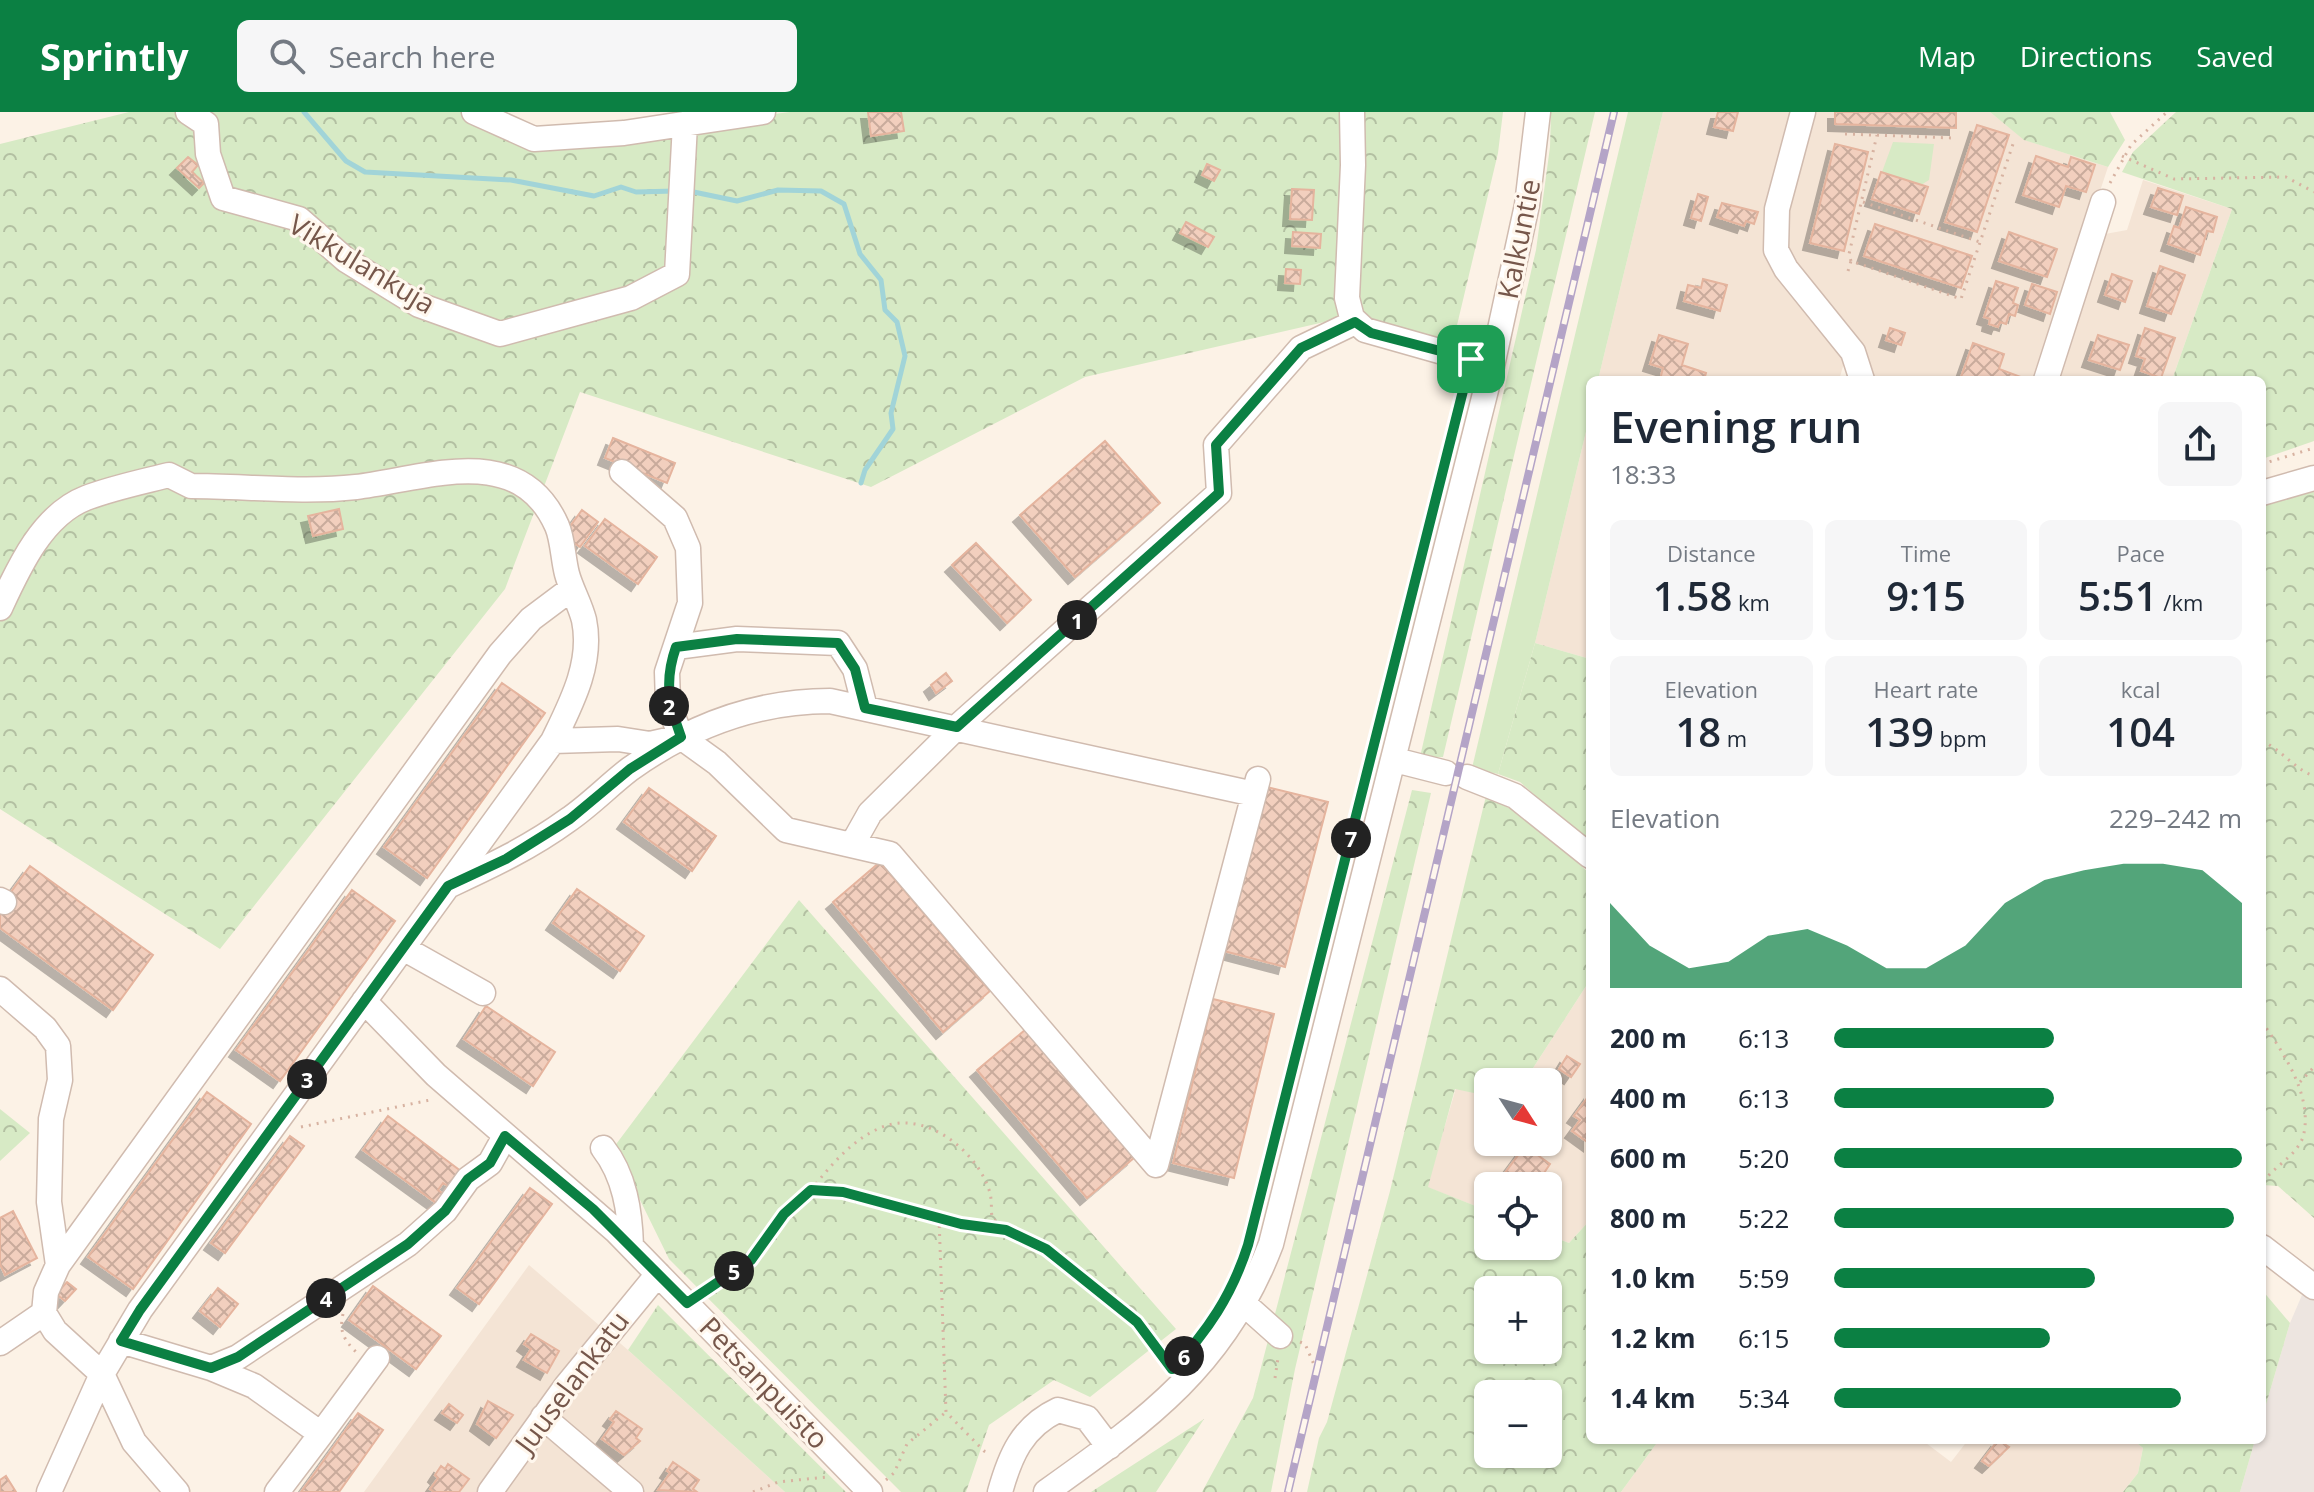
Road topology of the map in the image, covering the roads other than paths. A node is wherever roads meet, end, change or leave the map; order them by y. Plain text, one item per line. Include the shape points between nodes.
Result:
1 (188, 112) edge
2 (474, 112) edge
3 (763, 112) edge
4 (1351, 112) edge
5 (1538, 112) edge
6 (1803, 112) edge
7 (685, 124) junction
8 (2103, 202) road end
9 (1355, 322) junction
10 (1492, 366) junction
11 (1861, 376) edge
12 (2047, 376) edge
13 (622, 472) dead end
14 (2314, 478) edge
15 (2266, 492) edge
16 (571, 589) junction
17 (0, 608) edge
18 (676, 647) junction
19 (865, 708) junction
20 (957, 727) junction
21 (681, 737) junction
22 (553, 741) junction
23 (1395, 760) junction
24 (852, 845) junction
25 (1586, 853) edge
26 (448, 886) junction
27 (403, 948) junction
28 (0, 989) edge
29 (483, 993) dead end
30 (364, 1001) junction
31 (513, 1144) junction
32 (603, 1148) dead end
33 (631, 1246) junction
34 (2266, 1250) edge
35 (58, 1265) junction
36 (658, 1274) junction
37 (2314, 1287) edge
38 (1243, 1303) junction
39 (44, 1313) junction
40 (0, 1321) edge
41 (121, 1341) junction
42 (0, 1343) edge
43 (1279, 1346) road end
44 (375, 1361) road end
45 (211, 1368) junction
46 (102, 1374) junction
47 (543, 1417) junction
48 (321, 1434) junction
49 (1109, 1447) junction
50 (877, 1487) edge
51 (49, 1492) edge
52 (177, 1492) edge
53 (277, 1492) edge
54 (490, 1492) edge
55 (631, 1492) edge
56 (1000, 1492) edge
57 (1046, 1492) edge

1 - 7 street, Vikkulankuja via 206,124 208,154 223,198 299,219 346,260 419,305 500,334 631,298 677,274
2 - 7 street via 534,139
3 - 7 street
4 - 9 street via 1347,298
5 - 10 street, Kalkuntie via 1527,205
6 - 11 street via 1777,209 1776,250 1853,352
8 - 12 street
9 - 10 street via 1371,333
9 - 20 street via 1301,348 1216,445 1219,493
10 - 23 street, Kalkuntie
13 - 18 street via 675,518 688,548 690,603
14 - 15 street
16 - 17 street via 558,528 543,503 513,479 480,470 440,471 354,487 191,486 169,475 82,499 61,515 33,544
16 - 22 street via 584,620 585,651 579,687
16 - 35 street via 531,619 500,654
18 - 19 street via 737,639 838,643 855,669
18 - 21 street via 667,672 668,703
19 - 20 street
19 - 21 street via 830,701 760,706
20 - 24 street via 870,813
20 - 24 street via 1256,787 1156,1165 890,854
21 - 22 street via 650,744 618,739
21 - 24 street via 717,763 786,830
21 - 26 street via 630,769 545,836
22 - 26 street
23 - 25 street via 1515,796
23 - 38 street, Kalkuntie via 1271,1244
26 - 27 street
27 - 29 street
27 - 30 street
28 - 35 street via 58,1046 49,1202
30 - 31 street, Petsanpuisto via 399,1041
30 - 41 street
31 - 33 street, Petsanpuisto
31 - 45 street via 468,1179 445,1211 408,1244 238,1357
32 - 33 street via 622,1184
33 - 36 street, Petsanpuisto
34 - 37 street
35 - 39 street
36 - 47 street, Juuselankatu
36 - 50 street, Petsanpuisto via 853,1474
38 - 43 street
38 - 49 street, Kalkuntie via 1220,1344 1179,1391
39 - 40 street
39 - 42 street
39 - 46 street via 55,1331
41 - 45 street
41 - 46 street
44 - 48 street
45 - 48 street via 254,1386
46 - 51 street
46 - 52 street via 134,1442
47 - 54 street, Juuselankatu
47 - 55 street
48 - 53 street
49 - 56 street via 1087,1418 1058,1410 1029,1429
49 - 57 street, Kalkuntie

